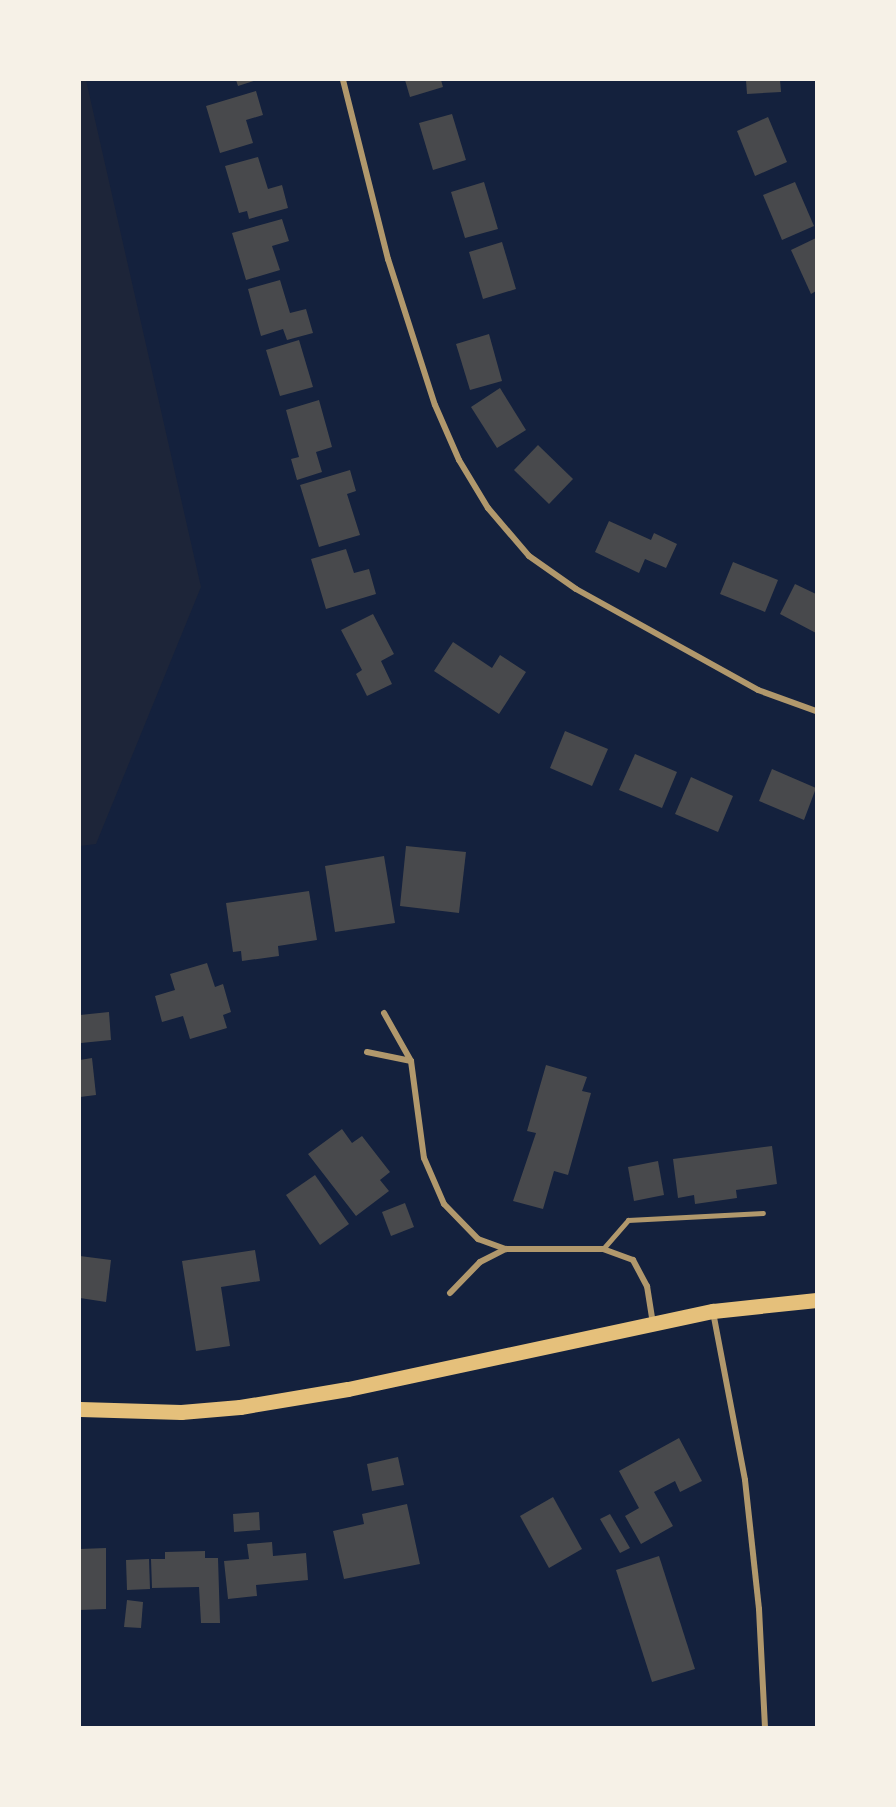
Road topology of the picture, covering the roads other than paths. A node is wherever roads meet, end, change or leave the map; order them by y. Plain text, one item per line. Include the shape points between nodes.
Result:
1 (343, 80) edge
2 (816, 711) edge
3 (384, 1013) dead end
4 (367, 1052) dead end
5 (411, 1060) junction
6 (763, 1213) dead end
7 (506, 1249) junction
8 (603, 1249) junction
9 (450, 1293) dead end
10 (816, 1300) edge
11 (713, 1311) junction
12 (654, 1325) junction
13 (80, 1409) edge
14 (765, 1728) edge

1 - 2 street via 388,259 435,405 459,460 488,508 529,556 576,589 758,690
3 - 5 street
4 - 5 street
5 - 7 street via 424,1158 444,1204 478,1239
6 - 8 lane via 628,1220
7 - 8 street
7 - 9 street via 480,1262
8 - 12 street via 633,1260 647,1286
10 - 11 main road
11 - 12 main road
11 - 14 street via 745,1480 759,1610
12 - 13 main road via 348,1389 240,1407 181,1412

